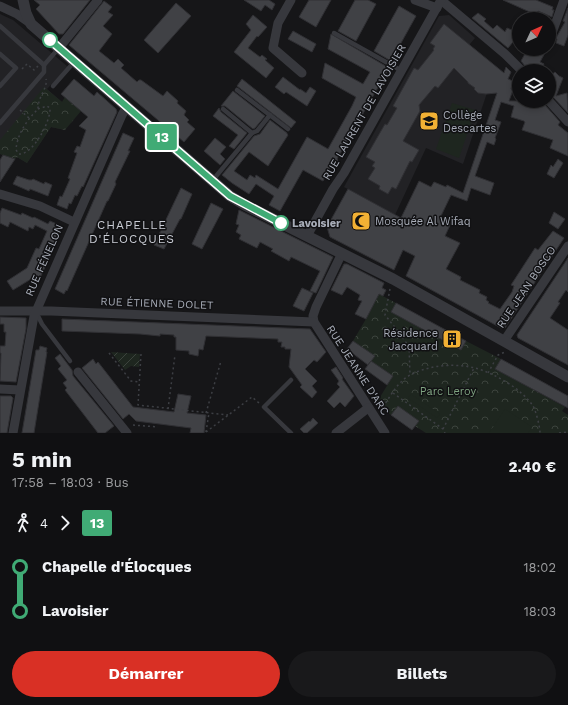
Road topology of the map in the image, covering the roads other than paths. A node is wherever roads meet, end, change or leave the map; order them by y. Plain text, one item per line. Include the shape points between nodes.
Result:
1 (23, 0) edge
2 (98, 0) edge
3 (291, 0) edge
4 (415, 0) edge
5 (563, 0) edge
6 (440, 3) edge
7 (0, 6) edge
8 (556, 21) edge
9 (31, 24) junction
10 (0, 26) edge
11 (334, 33) dead end
12 (59, 48) junction
13 (0, 54) edge
14 (75, 61) junction
15 (43, 63) junction
16 (515, 64) edge
17 (402, 71) junction
18 (302, 73) dead end
19 (0, 86) edge
20 (53, 86) dead end
21 (237, 90) dead end
22 (127, 106) junction
23 (555, 108) edge
24 (222, 109) dead end
25 (270, 115) junction
26 (568, 122) edge
27 (0, 123) edge
28 (288, 129) dead end
29 (252, 133) junction
30 (212, 181) junction
31 (0, 194) edge
32 (74, 222) junction
33 (307, 236) junction
34 (568, 246) edge
35 (342, 253) junction
36 (0, 310) edge
37 (35, 311) junction
38 (314, 322) junction
39 (504, 341) junction
40 (70, 361) dead end
41 (78, 372) dead end
42 (568, 377) edge
43 (291, 380) dead end
44 (0, 389) edge
45 (20, 390) junction
46 (368, 408) junction
47 (13, 433) edge
48 (127, 433) edge
49 (290, 433) edge
50 (336, 433) edge
51 (385, 433) edge

1 - 9 street
2 - 12 street
3 - 18 street via 278,23 273,48
4 - 6 street
5 - 8 street
6 - 16 street
6 - 17 street, RUE LAURENT DE LAVOISIER
7 - 9 street via 23,17
9 - 12 street
10 - 15 lane
11 - 17 lane
12 - 14 street
12 - 15 lane
13 - 19 lane via 16,68
14 - 20 lane
14 - 22 street
15 - 27 lane via 44,72
17 - 33 street, RUE LAURENT DE LAVOISIER
21 - 25 lane
22 - 30 street
22 - 32 street, RUE FÉNELON
23 - 26 street
24 - 29 lane
25 - 28 lane
25 - 29 lane via 257,131
29 - 30 lane
30 - 33 street via 245,205
31 - 32 street via 40,206
32 - 37 street, RUE FÉNELON
33 - 35 street
34 - 39 street, RUE JEAN BOSCO
35 - 38 street, RUE JEANNE D'ARC via 316,307
35 - 39 street
36 - 37 street, RUE ÉTIENNE DOLET
37 - 38 street, RUE ÉTIENNE DOLET
37 - 40 lane
37 - 45 street, RUE FÉNELON
38 - 46 street, RUE JEANNE D'ARC
39 - 42 street
41 - 48 street
43 - 49 lane via 264,407
44 - 45 street
45 - 47 street, RUE FÉNELON
46 - 50 street
46 - 51 street, RUE JEANNE D'ARC

